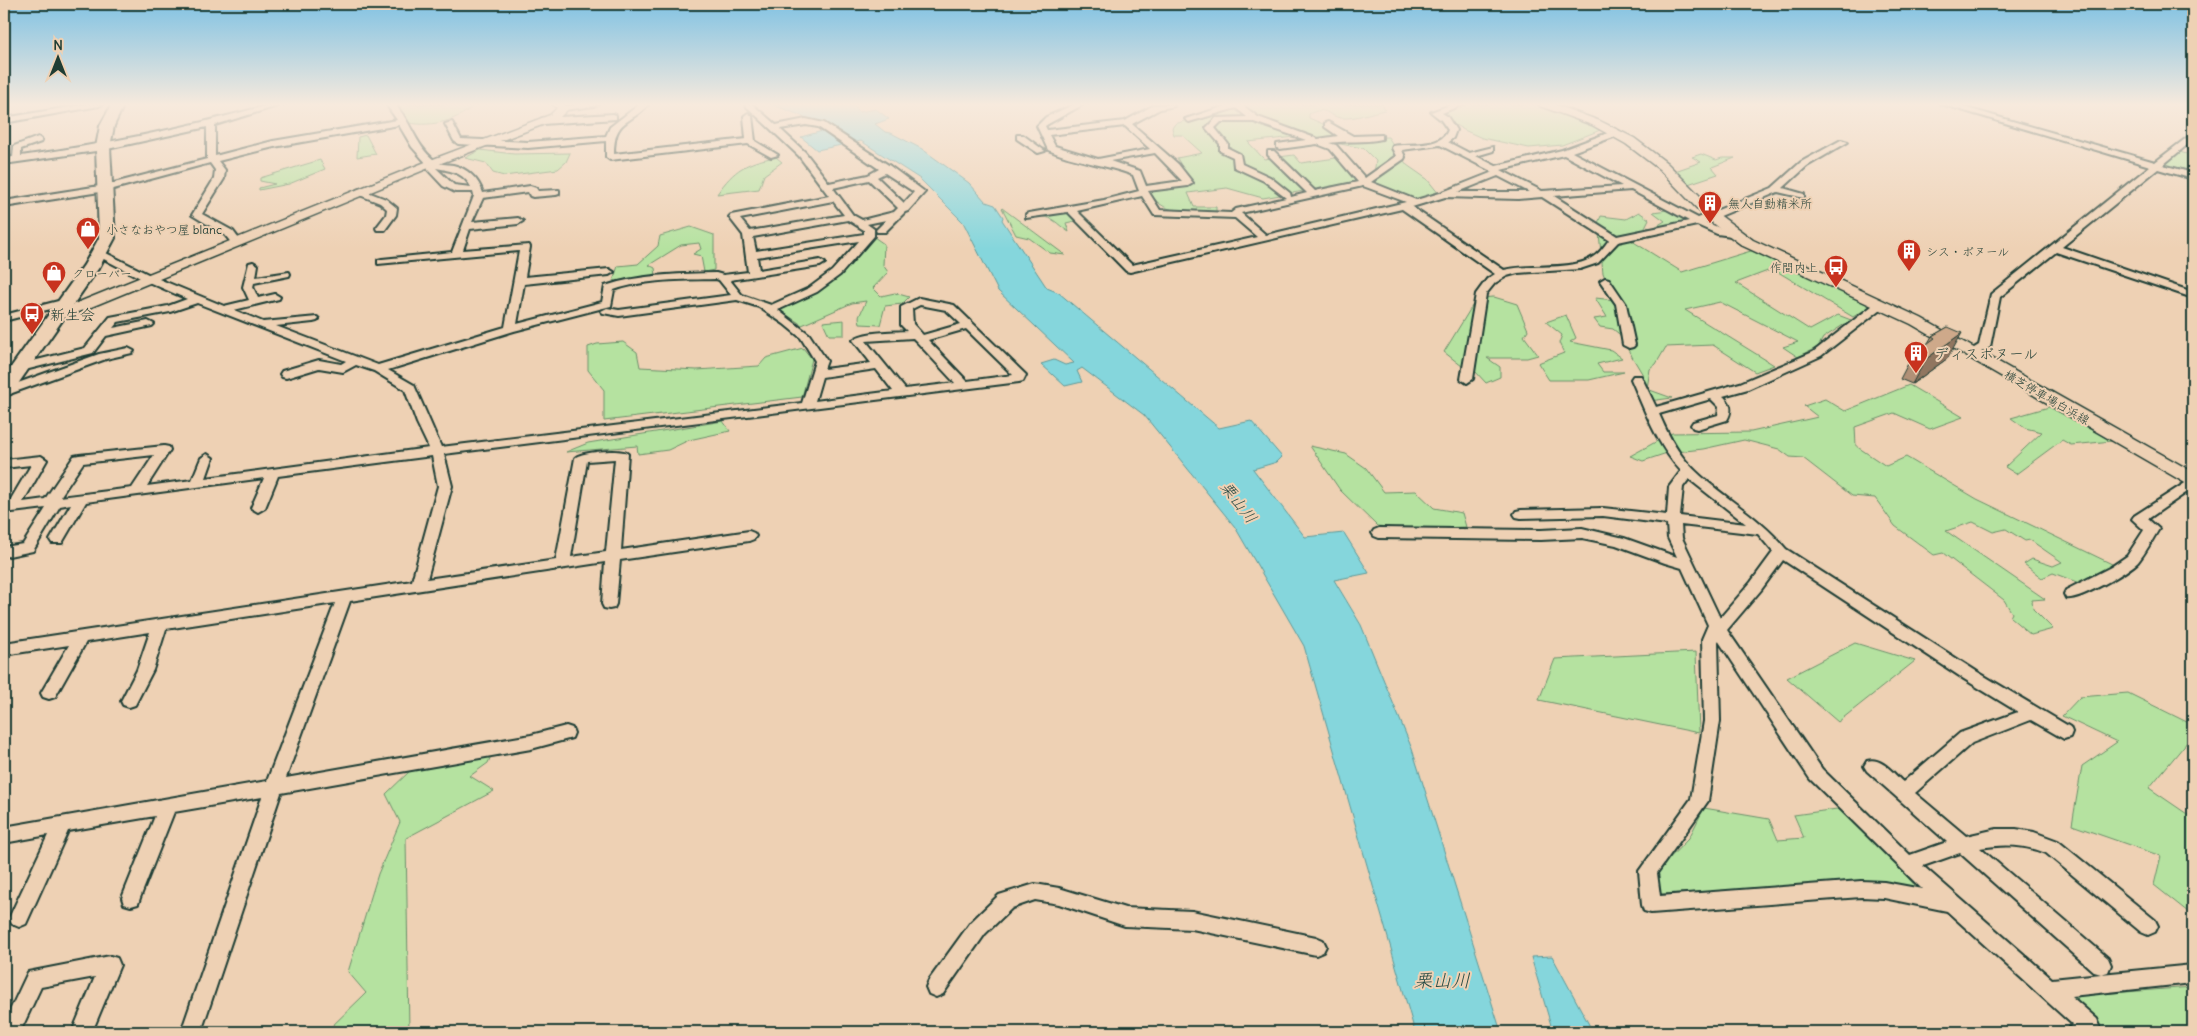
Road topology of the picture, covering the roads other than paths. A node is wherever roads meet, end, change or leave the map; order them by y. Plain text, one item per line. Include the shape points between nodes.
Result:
1 (17, 152) edge
2 (57, 152) edge
3 (103, 152) edge
4 (211, 152) edge
5 (237, 152) edge
6 (420, 152) edge
7 (460, 152) edge
8 (610, 152) edge
9 (651, 152) edge
10 (770, 152) edge
11 (800, 152) edge
12 (863, 152) edge
13 (1061, 152) edge
14 (1144, 152) edge
15 (1159, 152) edge
16 (1230, 152) edge
17 (1338, 152) edge
18 (1399, 152) edge
19 (1461, 152) edge
20 (1480, 152) edge
21 (1565, 152) edge
22 (1566, 152) edge
23 (1645, 152) edge
24 (1825, 152) edge
25 (2113, 152) edge
26 (2173, 152) edge
27 (1271, 153) dead end
28 (774, 155) dead end
29 (1469, 156) junction
30 (16, 158) junction
31 (211, 158) junction
32 (4, 160) edge
33 (1094, 162) junction
34 (432, 163) junction
35 (2157, 165) junction
36 (887, 168) junction
37 (1496, 171) junction
38 (2193, 176) edge
39 (871, 177) junction
40 (1364, 183) junction
41 (827, 186) junction
42 (106, 188) junction
43 (1630, 188) junction
44 (1777, 189) junction
45 (1143, 191) junction
46 (360, 192) junction
47 (478, 192) junction
48 (556, 192) dead end
49 (1313, 194) junction
50 (1542, 194) junction
51 (1287, 195) dead end
52 (1443, 195) junction
53 (1801, 196) dead end
54 (836, 198) junction
55 (1416, 202) junction
56 (4, 204) edge
57 (1404, 206) junction
58 (1069, 208) junction
59 (902, 211) junction
60 (1237, 215) junction
61 (1029, 216) dead end
62 (850, 217) junction
63 (518, 220) dead end
64 (1706, 220) junction
65 (866, 221) dead end
66 (466, 226) junction
67 (381, 228) dead end
68 (881, 230) dead end
69 (748, 235) junction
70 (870, 236) junction
71 (1264, 238) junction
72 (1615, 239) junction
73 (237, 243) junction
74 (2054, 248) junction
75 (100, 253) junction
76 (457, 253) junction
77 (751, 255) junction
78 (382, 262) dead end
79 (820, 263) dead end
80 (253, 265) dead end
81 (609, 272) dead end
82 (1501, 273) junction
83 (286, 274) dead end
84 (754, 274) junction
85 (150, 278) junction
86 (723, 278) junction
87 (249, 281) junction
88 (518, 281) junction
89 (1605, 281) dead end
90 (2193, 295) edge
91 (275, 297) dead end
92 (738, 297) junction
93 (197, 299) junction
94 (255, 302) junction
95 (1881, 304) junction
96 (62, 309) junction
97 (223, 310) junction
98 (770, 310) junction
99 (607, 311) dead end
100 (4, 318) edge
101 (313, 319) dead end
102 (148, 324) dead end
103 (262, 325) junction
104 (968, 325) junction
105 (510, 329) junction
106 (102, 334) junction
107 (917, 336) junction
108 (1630, 345) dead end
109 (128, 351) dead end
110 (1972, 353) junction
111 (356, 360) junction
112 (879, 365) junction
113 (21, 367) junction
114 (378, 369) junction
115 (286, 374) dead end
116 (817, 374) junction
117 (1467, 379) dead end
118 (1637, 380) dead end
119 (964, 386) junction
120 (4, 391) edge
121 (902, 394) junction
122 (1713, 394) junction
123 (807, 406) junction
124 (1653, 412) junction
125 (1697, 426) dead end
126 (437, 451) junction
127 (207, 458) dead end
128 (4, 464) edge
129 (1688, 471) junction
130 (273, 472) junction
131 (2193, 481) edge
132 (198, 482) junction
133 (137, 490) junction
134 (82, 498) junction
135 (53, 503) junction
136 (8, 508) edge
137 (258, 508) dead end
138 (1521, 514) dead end
139 (1673, 519) junction
140 (1761, 530) junction
141 (1379, 533) dead end
142 (749, 536) dead end
143 (57, 540) dead end
144 (4, 552) edge
145 (1781, 552) junction
146 (613, 556) junction
147 (563, 563) junction
148 (1688, 564) junction
149 (418, 585) junction
150 (2071, 594) dead end
151 (344, 598) junction
152 (609, 604) dead end
153 (160, 626) junction
154 (1718, 627) junction
155 (81, 638) junction
156 (4, 650) edge
157 (49, 693) dead end
158 (129, 701) dead end
159 (2033, 713) junction
160 (2064, 732) dead end
161 (566, 733) dead end
162 (1873, 766) dead end
163 (274, 787) junction
164 (1904, 793) junction
165 (168, 806) junction
166 (62, 824) junction
167 (4, 835) edge
168 (1963, 844) junction
169 (1907, 864) junction
170 (131, 898) dead end
171 (1954, 905) junction
172 (19, 918) dead end
173 (2148, 926) dead end
174 (1316, 946) dead end
175 (2101, 965) dead end
176 (2193, 974) edge
177 (936, 987) dead end
178 (2050, 989) junction
179 (10, 1032) edge
180 (82, 1032) edge
181 (191, 1032) edge
182 (2077, 1032) edge

1 - 30 street
2 - 30 street
3 - 42 main road
4 - 31 street
5 - 31 street
6 - 34 street
7 - 34 street
8 - 9 street via 610,157
10 - 28 street
11 - 41 street
12 - 36 street
13 - 33 street
14 - 33 street
15 - 45 street via 1180,170 1188,183
16 - 51 street via 1237,156 1240,167 1267,179
17 - 40 street
18 - 40 street via 1401,158
19 - 29 street
20 - 29 street
21 - 37 street
22 - 43 street
23 - 64 main road, 横芝停車場白浜線 via 1662,166
24 - 44 street via 1804,164
25 - 35 street
26 - 35 street
27 - 49 street
29 - 37 street
30 - 32 street
31 - 42 street
31 - 73 street via 220,170 219,179 197,215 229,233
33 - 45 street via 1138,173
34 - 46 street
34 - 47 street via 461,170 471,178
34 - 47 street via 431,168 448,187
35 - 38 street
35 - 74 street
36 - 39 street
36 - 59 street via 920,192
37 - 50 street
37 - 52 street
39 - 41 street
39 - 59 street
40 - 49 street
40 - 55 street
41 - 54 street
42 - 56 street
42 - 75 main road via 107,238
43 - 50 street
43 - 64 street
44 - 53 street
44 - 64 street
45 - 58 street via 1104,203
45 - 60 street via 1157,213
46 - 67 street via 392,208
46 - 73 street
47 - 48 street via 530,189 533,194
47 - 66 street
49 - 60 street via 1239,211
50 - 52 street
50 - 72 street
52 - 55 street
54 - 62 street
54 - 69 street via 734,218
55 - 57 street
57 - 71 street
57 - 82 street
58 - 61 street
58 - 71 street via 1130,269
59 - 65 street
59 - 68 street
60 - 71 street
62 - 69 street
62 - 70 street via 869,229
63 - 66 street
64 - 72 street
64 - 95 main road, 横芝停車場白浜線 via 1776,258
66 - 76 street
69 - 77 street
70 - 77 street
70 - 98 street via 836,273 813,290
72 - 82 street via 1595,261 1571,267
73 - 85 street
74 - 90 street
74 - 110 street via 1995,296 1984,347
75 - 85 street
75 - 96 main road
76 - 78 street
76 - 88 street via 525,247
77 - 84 street
79 - 84 street
80 - 87 street
81 - 88 street
82 - 117 street via 1482,294
83 - 87 street
84 - 86 street
85 - 93 street
85 - 96 street
86 - 92 street
86 - 105 street via 701,276 615,286 609,288 607,304
87 - 94 street via 248,287
88 - 105 street
89 - 108 street via 1621,304
91 - 94 street
92 - 98 street
92 - 99 street via 619,313
93 - 97 street
93 - 106 street via 170,309 114,319
94 - 97 street
95 - 110 main road, 横芝停車場白浜線
95 - 122 street via 1817,354 1744,386
96 - 100 street
96 - 113 main road
97 - 103 street
98 - 116 street via 805,336 821,361
101 - 103 street
102 - 106 street
103 - 111 street
104 - 107 street
104 - 107 street via 950,307 919,301 906,307 906,325
104 - 119 street via 1020,375 1019,378
105 - 114 street
106 - 113 street via 89,351
107 - 112 street via 859,340
107 - 119 street
109 - 120 street via 103,356
110 - 131 main road, 横芝停車場白浜線
111 - 114 street
111 - 115 street via 343,368 319,364
112 - 116 street
112 - 121 street
113 - 120 main road
114 - 126 street via 410,388
116 - 123 street
118 - 124 street
119 - 121 street
121 - 123 street
122 - 124 street
122 - 125 street via 1726,406 1723,417
123 - 126 street
124 - 129 street via 1670,449
126 - 130 street
126 - 149 street via 445,486
127 - 132 street
128 - 136 street via 41,460
129 - 139 street via 1676,487
129 - 140 street
130 - 132 street
130 - 137 street
131 - 150 street via 2139,519 2152,529 2132,559
132 - 133 street
133 - 134 street
133 - 135 street via 164,450 79,459
134 - 135 street
134 - 143 street
135 - 136 street
135 - 144 street via 28,548
138 - 139 street via 1603,512
139 - 140 street
139 - 148 street via 1675,538
140 - 145 street
141 - 148 street via 1582,533 1619,541
142 - 146 street
145 - 154 street via 1756,586
145 - 159 street
146 - 147 street
146 - 147 street via 622,454 581,458
146 - 152 street
147 - 149 street
148 - 154 street
149 - 151 street
151 - 153 street
151 - 163 street
153 - 155 street
153 - 158 street via 145,670
154 - 169 street via 1816,774
154 - 171 street via 1710,639 1712,721 1698,801 1648,871 1651,905 1861,889 1884,890
155 - 156 street
155 - 157 street
159 - 160 street
159 - 164 street via 1966,738
161 - 163 street
162 - 164 street
163 - 165 street
163 - 181 street
164 - 168 street
165 - 166 street
165 - 170 street
166 - 167 street
166 - 172 street
168 - 169 street
168 - 173 street via 1992,836 2042,842
168 - 175 street
169 - 171 street
171 - 178 street
174 - 177 street via 1192,920 1125,917 1059,896 1035,892 1006,901 978,928
176 - 178 street
178 - 182 street via 2090,1026
179 - 180 street via 35,979 110,965

